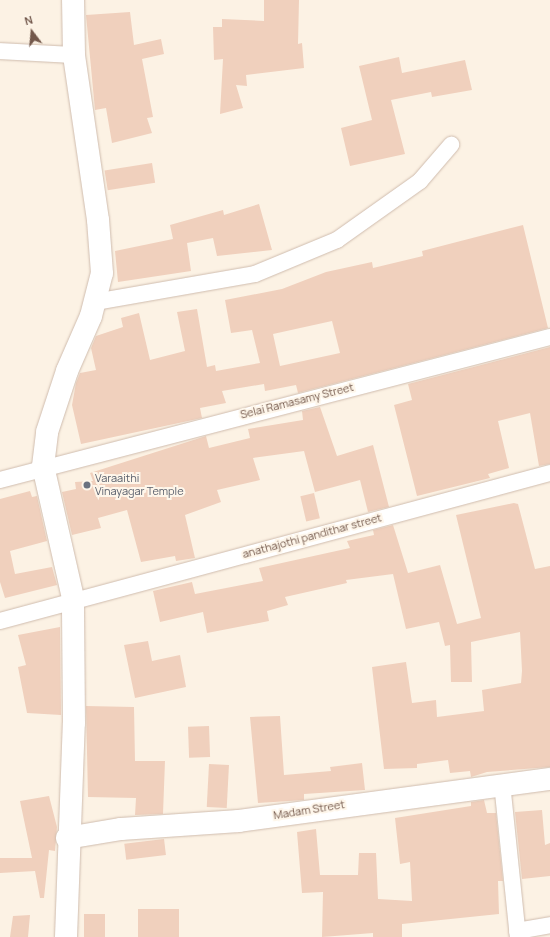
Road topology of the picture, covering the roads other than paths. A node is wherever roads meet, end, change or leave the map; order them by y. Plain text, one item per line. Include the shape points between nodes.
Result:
1 (73, 0) edge
2 (0, 51) edge
3 (74, 55) junction
4 (450, 145) dead end
5 (95, 302) junction
6 (550, 337) edge
7 (43, 466) junction
8 (550, 473) edge
9 (0, 480) edge
10 (74, 598) junction
11 (0, 621) edge
12 (550, 779) edge
13 (502, 783) junction
14 (67, 838) junction
15 (550, 925) edge
16 (517, 934) edge
17 (66, 937) edge

1 - 3 street
2 - 3 street
3 - 5 street via 98,220 102,273
4 - 5 street via 420,181 337,240 254,274
5 - 7 street via 49,425
6 - 7 street, Selai Ramasamy Street
7 - 9 street, Selai Ramasamy Street
7 - 10 street
8 - 10 street, anathajothi pandithar street
10 - 11 street, anathajothi pandithar street
10 - 14 street via 74,723
12 - 13 street, Madam Street
13 - 14 street, Madam Street via 239,821 121,829
13 - 16 street
14 - 17 street
15 - 16 street

